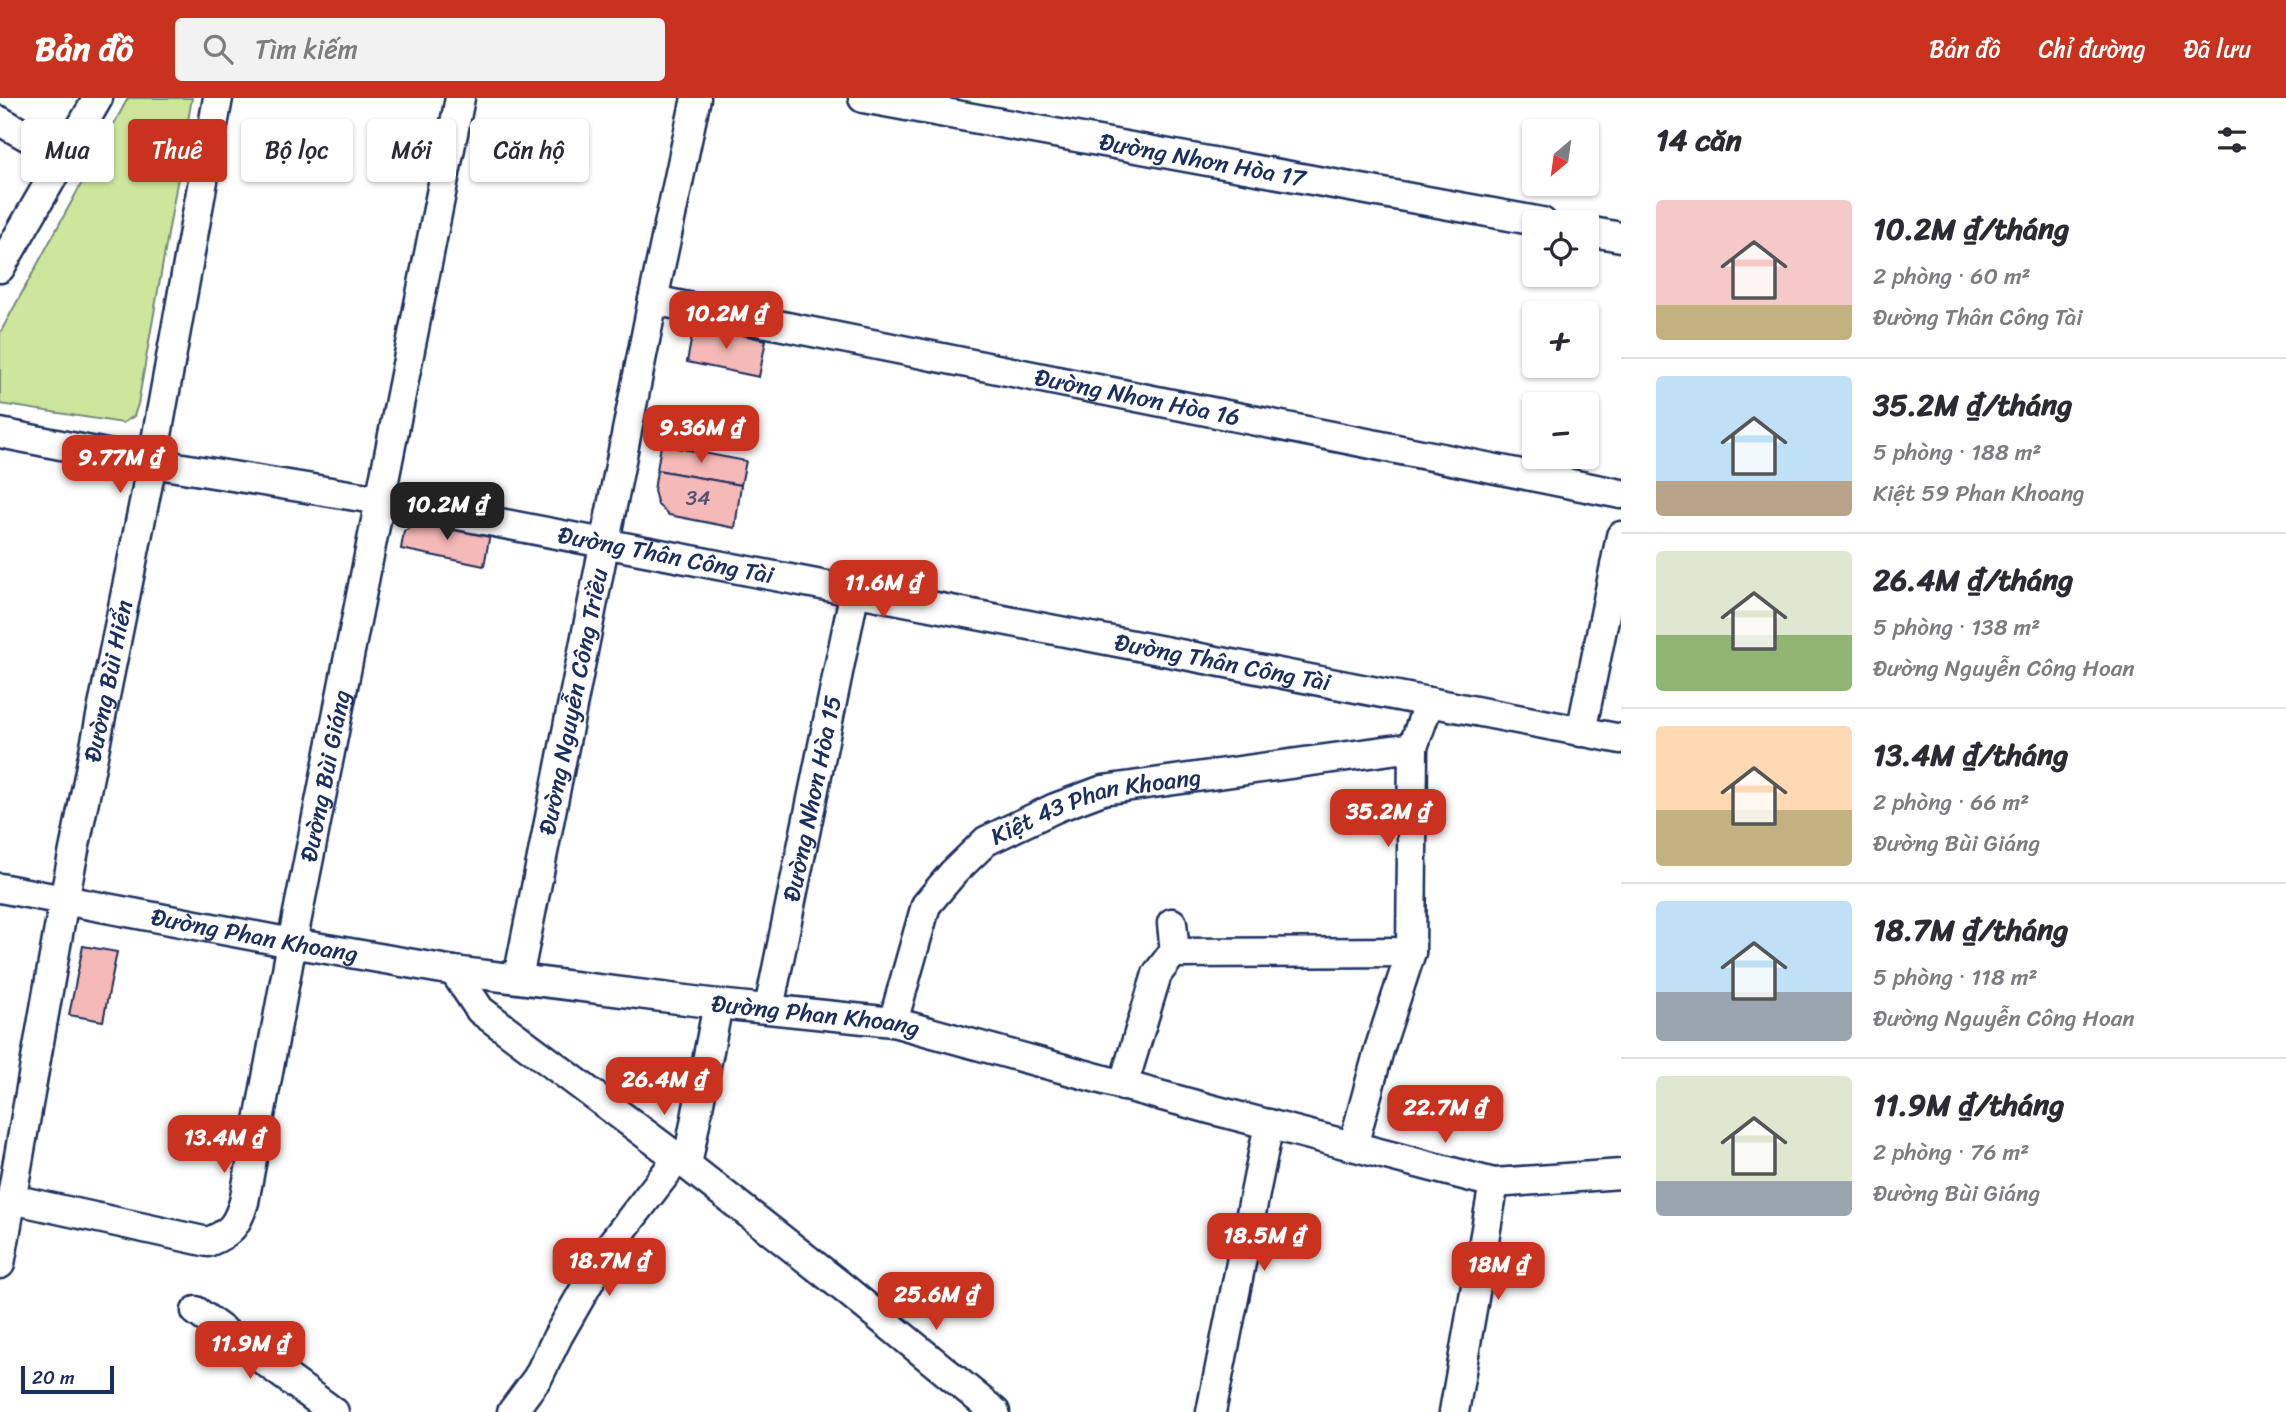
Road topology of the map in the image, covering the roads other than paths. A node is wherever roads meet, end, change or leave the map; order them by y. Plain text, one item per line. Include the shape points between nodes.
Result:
1 (98, 98) edge
2 (218, 98) edge
3 (460, 98) edge
4 (696, 98) edge
5 (863, 98) edge
6 (86, 119) edge
7 (0, 121) edge
8 (21, 133) edge
9 (50, 182) edge
10 (1522, 218) edge
11 (1599, 232) edge
12 (1621, 237) edge
13 (0, 268) edge
14 (653, 300) junction
15 (0, 433) edge
16 (152, 463) junction
17 (1621, 494) edge
18 (380, 500) junction
19 (1621, 536) edge
20 (605, 543) junction
21 (855, 590) junction
22 (1429, 702) junction
23 (1581, 732) junction
24 (1621, 739) edge
25 (1413, 747) junction
26 (0, 888) edge
27 (64, 900) junction
28 (1172, 923) dead end
29 (292, 943) junction
30 (1411, 952) junction
31 (1175, 953) junction
32 (454, 971) junction
33 (518, 978) junction
34 (718, 1004) junction
35 (769, 1008) junction
36 (893, 1022) junction
37 (1123, 1086) junction
38 (1269, 1125) junction
39 (1353, 1146) junction
40 (683, 1161) junction
41 (1621, 1174) edge
42 (1494, 1183) junction
43 (12, 1199) junction
44 (0, 1264) edge
45 (195, 1311) dead end
46 (334, 1412) edge
47 (512, 1412) edge
48 (995, 1412) edge
49 (1211, 1412) edge
50 (1454, 1412) edge

1 - 6 street
2 - 16 street, Đường Bùi Hiển
3 - 18 street, Đường Bùi Giáng
4 - 14 street, Đường Nguyễn Công Triều
5 - 10 street, Đường Nhơn Hòa 17
7 - 8 street
9 - 13 street
11 - 12 street
14 - 17 street, Đường Nhơn Hòa 16
14 - 20 street, Đường Nguyễn Công Triều
15 - 16 street, Đường Thân Công Tài
16 - 18 street, Đường Thân Công Tài
16 - 27 street, Đường Bùi Hiển
18 - 20 street, Đường Thân Công Tài
18 - 29 street, Đường Bùi Giáng
19 - 23 street
20 - 21 street, Đường Thân Công Tài
20 - 33 street, Đường Nguyễn Công Triều
21 - 22 street, Đường Thân Công Tài
21 - 35 street, Đường Nhơn Hòa 15
22 - 23 street, Đường Thân Công Tài
22 - 25 street
23 - 24 street, Đường Thân Công Tài
25 - 30 street
25 - 36 street, Kiệt 43 Phan Khoang via 1103,790 986,841 926,905
26 - 27 street, Đường Phan Khoang
27 - 29 street, Đường Phan Khoang
27 - 43 street, Đường Bùi Hiển
28 - 31 street
29 - 32 street, Đường Phan Khoang
29 - 43 street, Đường Bùi Giáng via 244,1202 238,1221 225,1236 208,1242
30 - 31 street
30 - 39 street
31 - 37 street via 1157,974
32 - 33 street, Đường Phan Khoang
32 - 40 street via 480,1010
33 - 34 street, Đường Phan Khoang
34 - 35 street, Đường Phan Khoang
34 - 40 street
35 - 36 street, Đường Phan Khoang
36 - 37 street, Đường Phan Khoang
37 - 38 street, Đường Phan Khoang
38 - 39 street, Đường Phan Khoang
38 - 49 street
39 - 42 street, Đường Phan Khoang
40 - 47 street via 609,1247 538,1377
40 - 48 street
41 - 42 street, Đường Phan Khoang
42 - 50 street
43 - 44 street, Đường Bùi Hiển
45 - 46 street

